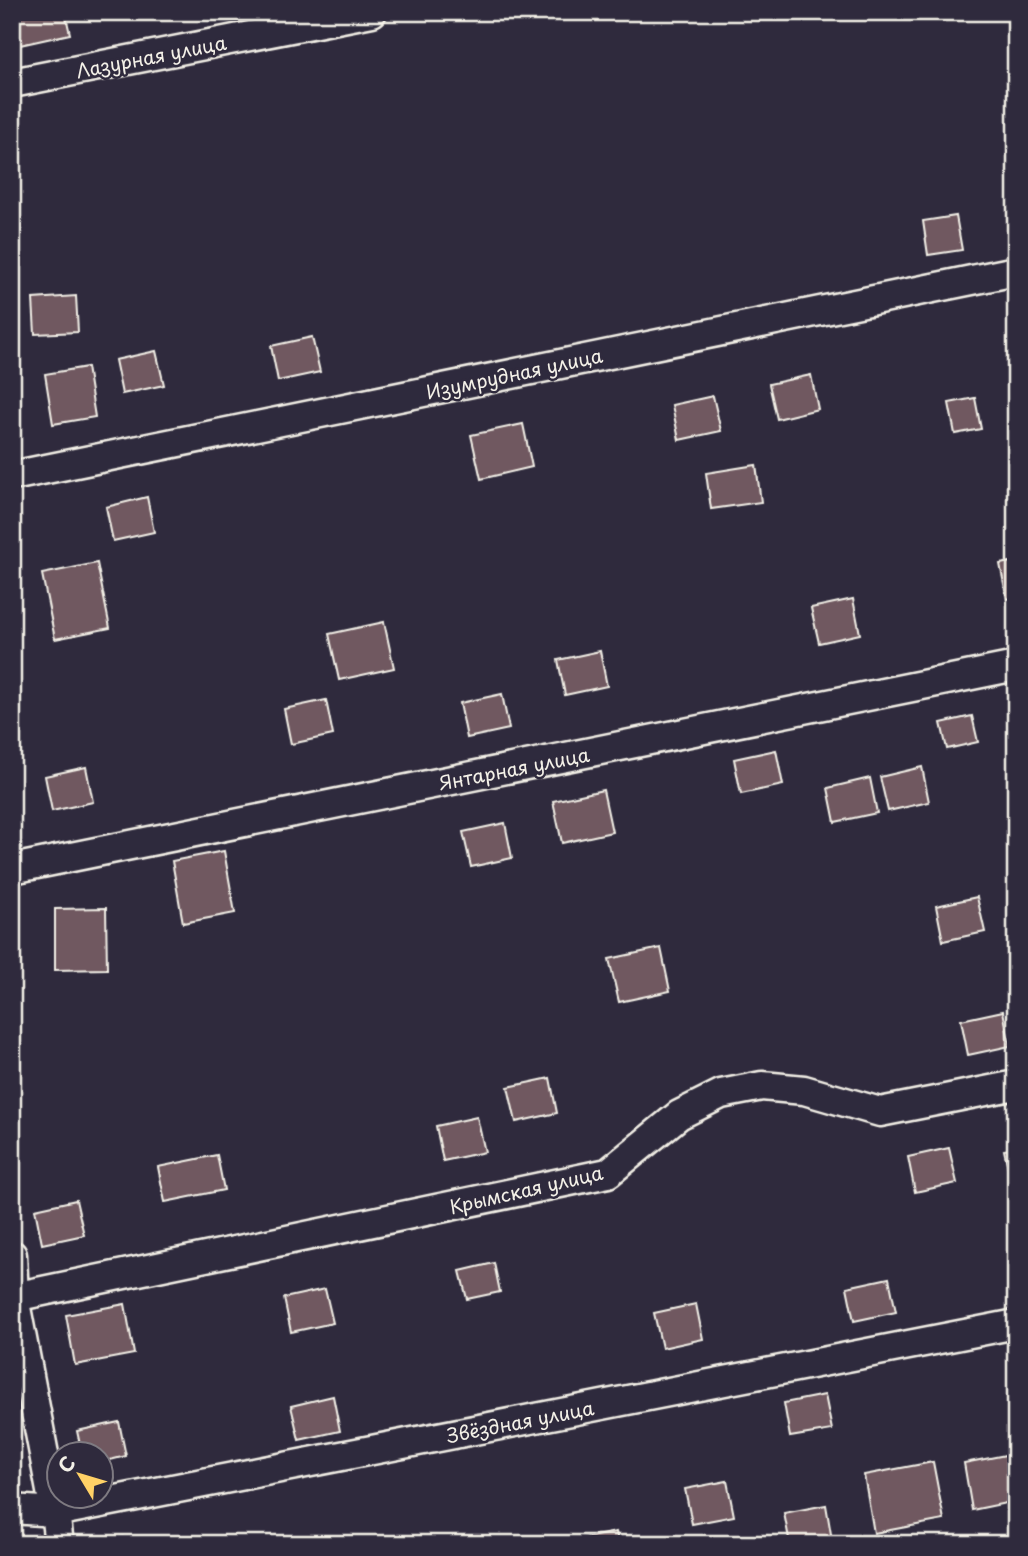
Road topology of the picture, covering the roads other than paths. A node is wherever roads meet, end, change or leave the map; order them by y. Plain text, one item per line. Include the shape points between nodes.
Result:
1 (372, 12) edge
2 (12, 83) edge
3 (1016, 271) edge
4 (12, 476) edge
5 (1016, 666) edge
6 (12, 869) edge
7 (1016, 1086) edge
8 (12, 1255) edge
9 (14, 1297) junction
10 (1016, 1324) edge
11 (12, 1509) edge
12 (55, 1512) junction
13 (59, 1544) edge

1 - 2 street, Лазурная улица
3 - 4 street, Изумрудная улица
5 - 6 street, Янтарная улица
7 - 9 street, Крымская улица via 880,1112 804,1090 762,1086 734,1091 679,1115 608,1173
8 - 9 street
9 - 12 street
10 - 12 street, Звёздная улица
11 - 12 street, Звёздная улица
12 - 13 street

